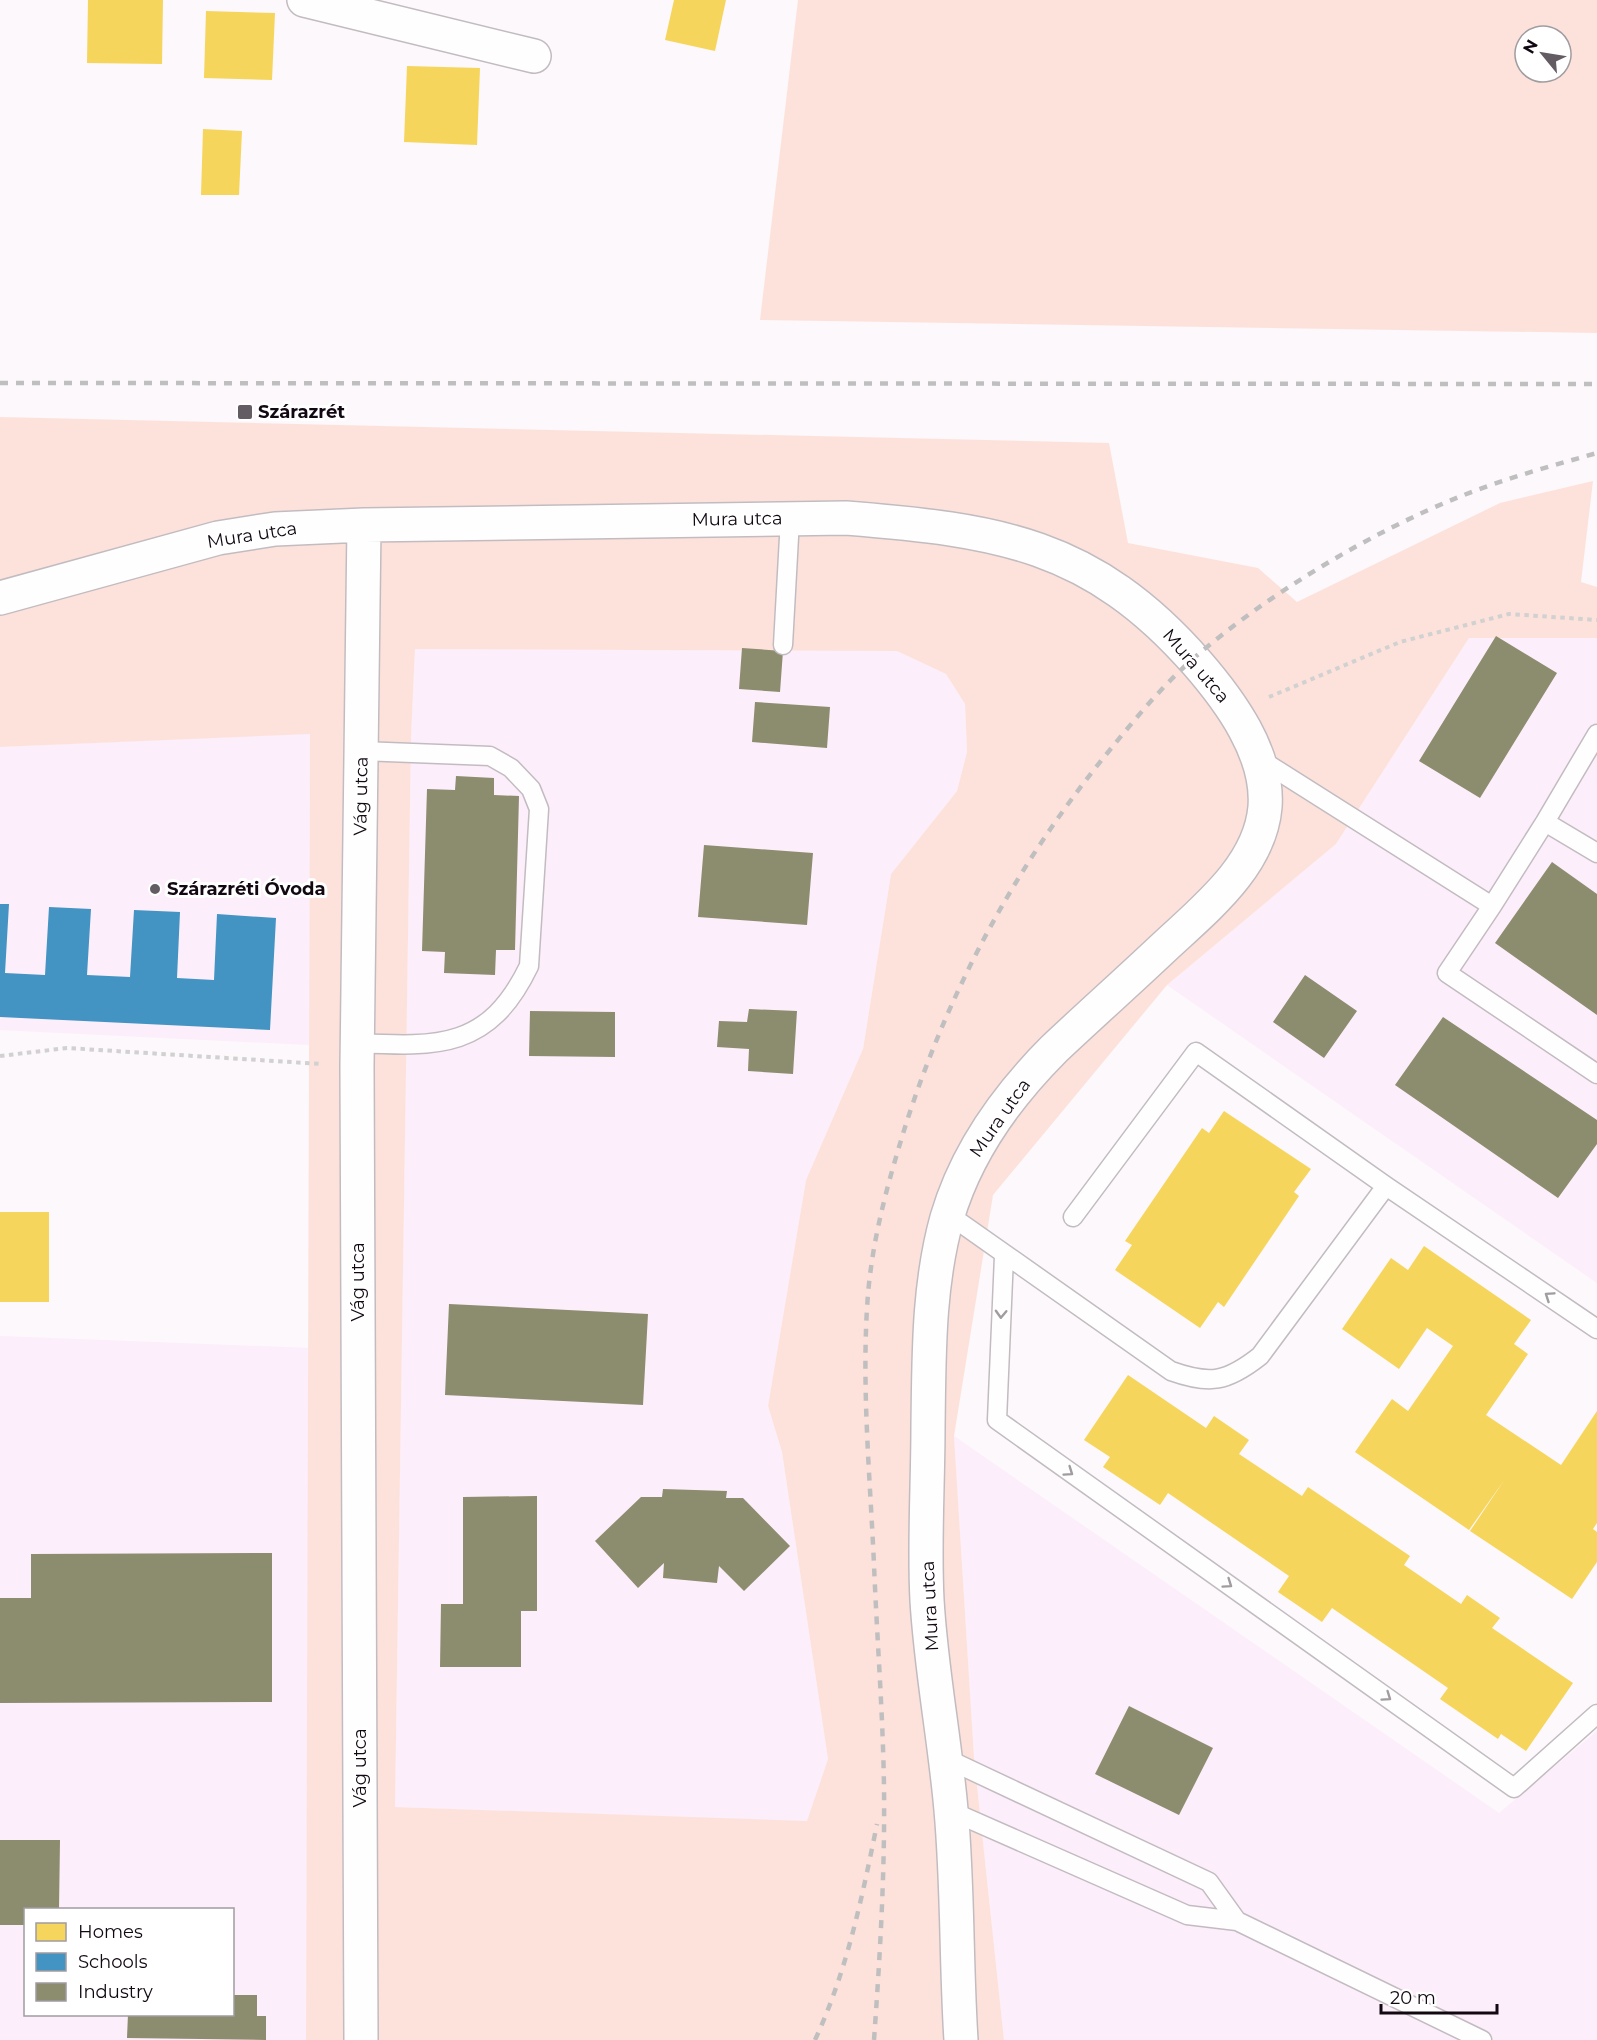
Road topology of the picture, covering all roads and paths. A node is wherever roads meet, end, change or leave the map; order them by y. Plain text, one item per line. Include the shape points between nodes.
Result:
1 (304, 0) edge
2 (534, 56) dead end
3 (790, 519) junction
4 (364, 525) junction
5 (0, 598) edge
6 (1597, 620) edge
7 (783, 645) dead end
8 (1235, 711) junction
9 (1597, 734) edge
10 (361, 751) junction
11 (1257, 757) junction
12 (1545, 822) junction
13 (1597, 853) edge
14 (1492, 906) junction
15 (357, 1055) junction
16 (0, 1056) edge
17 (1597, 1074) edge
18 (1386, 1186) junction
19 (948, 1214) junction
20 (1072, 1217) dead end
21 (1004, 1256) junction
22 (1597, 1329) edge
23 (1597, 1714) edge
24 (945, 1758) junction
25 (951, 1811) junction
26 (1237, 1921) junction
27 (361, 2040) edge
28 (961, 2040) edge
29 (1482, 2040) edge

1 - 2 street
3 - 4 street, Mura utca
3 - 7 lane
3 - 8 street, Mura utca via 846,518 964,530 1055,554 1125,594 1151,615 1193,658
4 - 5 street, Mura utca via 275,529 218,538
4 - 10 street, Vág utca
6 - 8 path via 1509,614 1400,642
8 - 11 street, Mura utca
9 - 12 lane
10 - 15 street, Vág utca
10 - 15 lane via 490,756 511,768 531,789 539,809 528,966 518,988 496,1015 470,1034 452,1041
11 - 14 lane
11 - 19 street, Mura utca via 1265,809 1258,838 1239,870 1213,901 1052,1052 1010,1098 970,1161
12 - 13 lane
12 - 14 lane
14 - 17 lane via 1447,973
15 - 16 path via 67,1048
15 - 27 street, Vág utca
18 - 20 lane via 1196,1052
18 - 21 lane via 1260,1356 1240,1372 1217,1380 1194,1379 1171,1371
22 -> 18 lane
19 - 21 lane
19 - 24 street, Mura utca via 929,1326 927,1595 934,1686
21 -> 23 lane via 997,1420 1514,1788
24 - 25 street, Mura utca
24 - 26 lane via 1209,1882
25 - 26 lane via 1187,1915
25 - 28 street, Mura utca
26 - 29 lane

